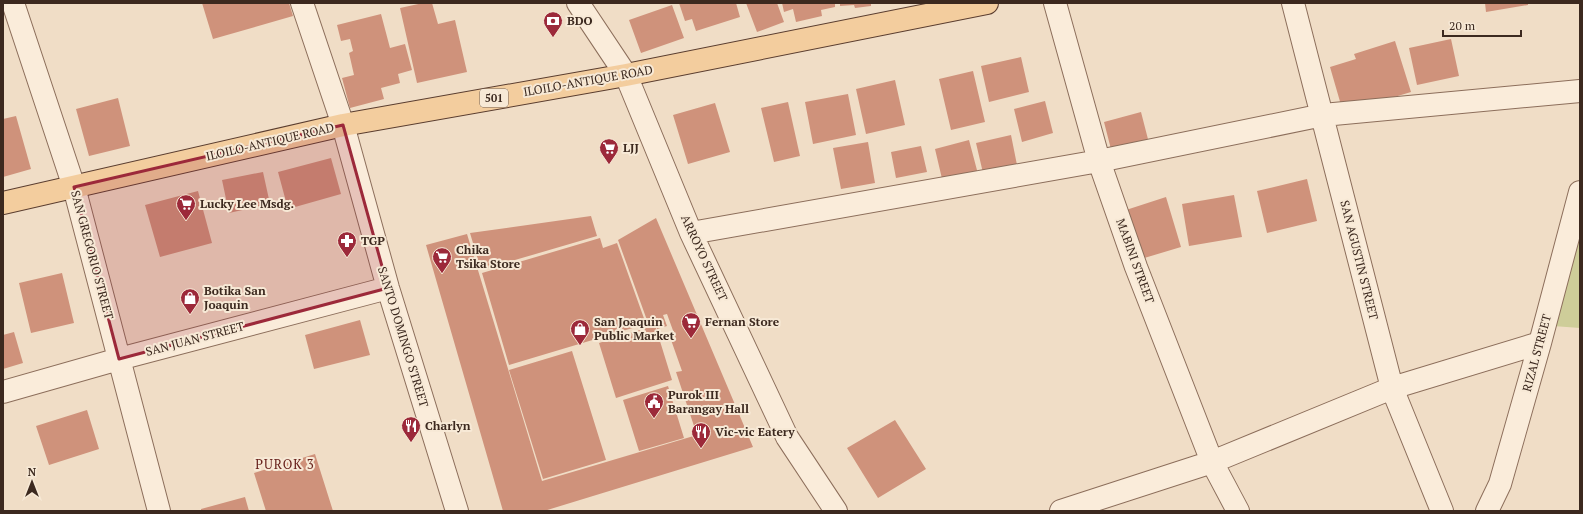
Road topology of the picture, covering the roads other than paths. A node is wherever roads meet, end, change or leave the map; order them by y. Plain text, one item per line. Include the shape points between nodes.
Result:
1 (13, 3) edge
2 (302, 3) edge
3 (578, 3) edge
4 (987, 3) edge
5 (1055, 3) edge
6 (1293, 3) edge
7 (626, 75) junction
8 (1580, 92) edge
9 (1323, 115) junction
10 (343, 125) junction
11 (1099, 161) junction
12 (74, 188) junction
13 (1580, 192) edge
14 (3, 203) edge
15 (691, 233) junction
16 (388, 288) junction
17 (1540, 343) junction
18 (120, 359) junction
19 (1392, 388) junction
20 (3, 392) edge
21 (1212, 462) junction
22 (159, 511) edge
23 (457, 511) edge
24 (836, 511) edge
25 (1061, 511) edge
26 (1238, 511) edge
27 (1442, 511) edge
28 (1487, 511) edge

1 - 12 street, SAN GREGORIO STREET
2 - 10 street, SANTO DOMINGO STREET
3 - 7 street, ARROYO STREET
4 - 7 main road, ILOILO-ANTIQUE ROAD / 501
5 - 11 street, MABINI STREET
6 - 9 street, SAN AGUSTIN STREET
7 - 10 main road, ILOILO-ANTIQUE ROAD / 501
7 - 15 street, ARROYO STREET
8 - 9 street
9 - 11 street
9 - 19 street, SAN AGUSTIN STREET
10 - 12 main road, ILOILO-ANTIQUE ROAD / 501
10 - 16 street, SANTO DOMINGO STREET
11 - 15 street
11 - 21 street, MABINI STREET via 1136,267
12 - 14 main road, ILOILO-ANTIQUE ROAD / 501
12 - 18 street, SAN GREGORIO STREET
13 - 17 street, RIZAL STREET
15 - 24 street, ARROYO STREET via 787,437
16 - 18 street, SAN JUAN STREET
16 - 23 street, SANTO DOMINGO STREET
17 - 19 street
17 - 28 street, RIZAL STREET via 1500,484
18 - 20 street, SAN JUAN STREET
18 - 22 street, SAN GREGORIO STREET
19 - 21 street
19 - 27 street, SAN AGUSTIN STREET
21 - 25 street
21 - 26 street, MABINI STREET

